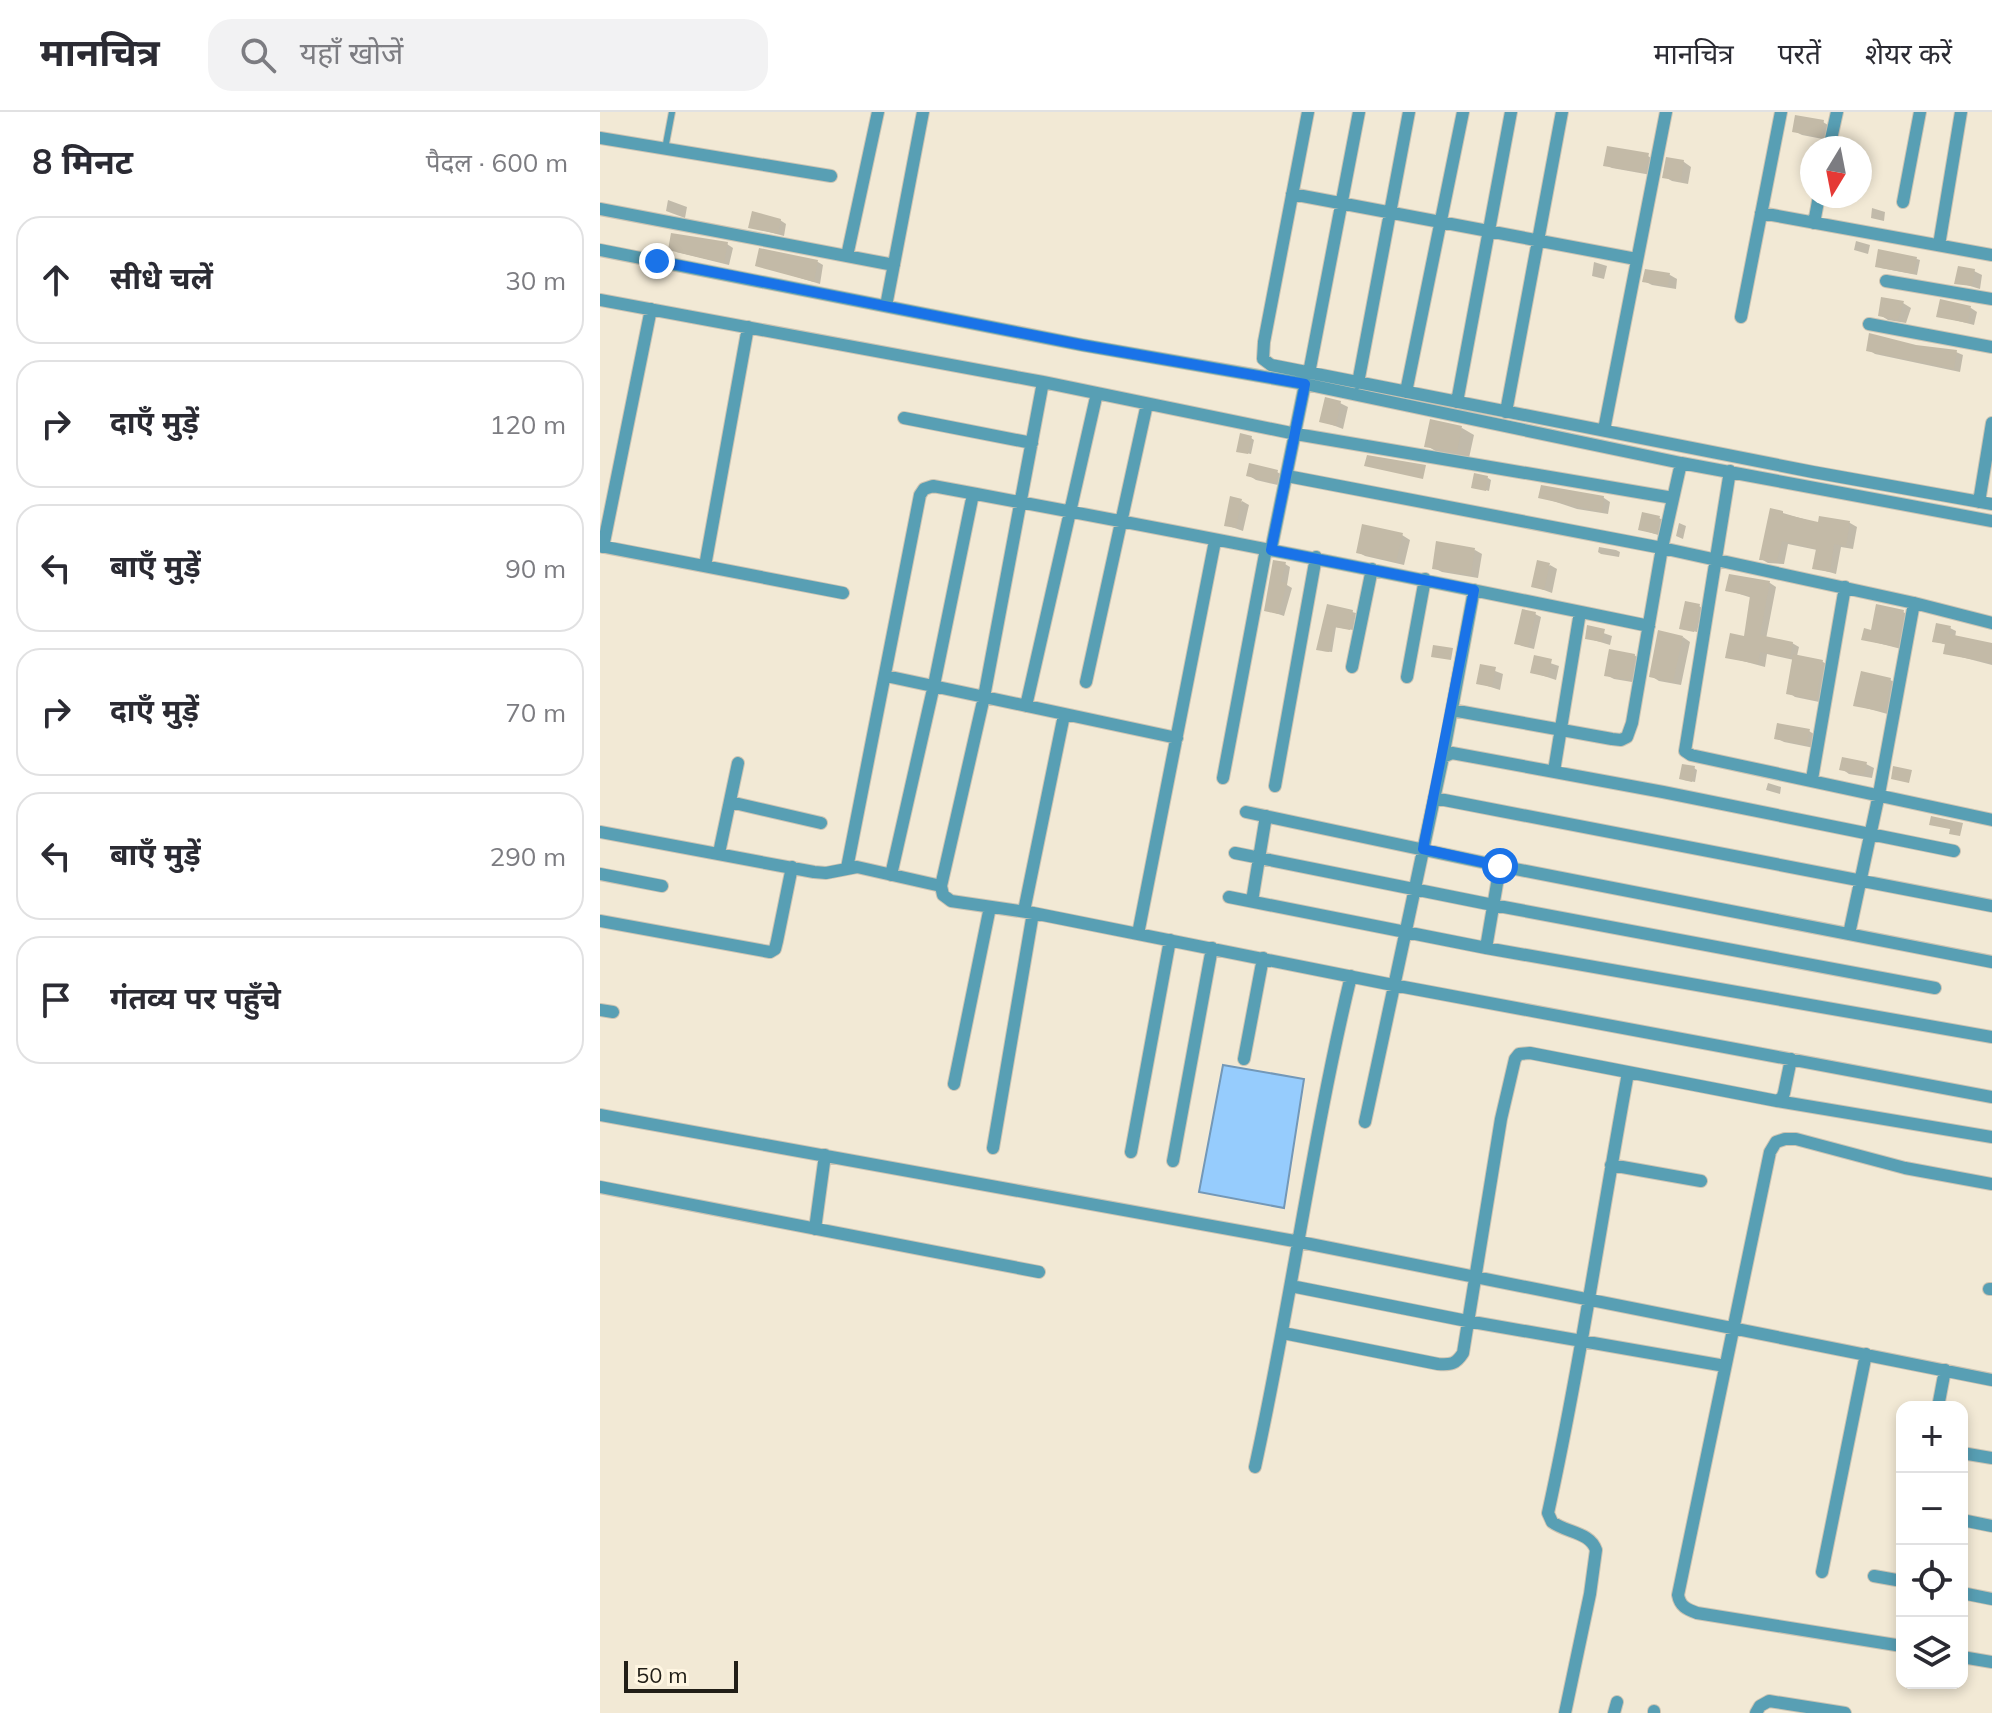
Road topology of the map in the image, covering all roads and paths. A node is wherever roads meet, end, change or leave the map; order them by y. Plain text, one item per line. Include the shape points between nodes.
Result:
1 (672, 112) edge
2 (878, 112) edge
3 (923, 112) edge
4 (1308, 112) edge
5 (1359, 112) edge
6 (1409, 112) edge
7 (1463, 112) edge
8 (1511, 112) edge
9 (1562, 112) edge
10 (1666, 112) edge
11 (1781, 112) edge
12 (1837, 112) edge
13 (1920, 112) edge
14 (1961, 112) edge
15 (1832, 136) edge
16 (600, 138) edge
17 (665, 149) junction
18 (831, 176) dead end
19 (1292, 194) junction
20 (1903, 202) dead end
21 (1340, 203) junction
22 (1817, 208) edge
23 (600, 209) edge
24 (1390, 213) junction
25 (1761, 213) junction
26 (1441, 222) junction
27 (1814, 223) junction
28 (1489, 231) junction
29 (1539, 241) junction
30 (1939, 245) junction
31 (600, 250) edge
32 (1992, 255) edge
33 (847, 256) junction
34 (1636, 259) junction
35 (894, 265) junction
36 (1886, 281) dead end
37 (1992, 299) edge
38 (600, 300) edge
39 (886, 306) junction
40 (651, 309) junction
41 (1741, 317) dead end
42 (1869, 324) dead end
43 (748, 327) junction
44 (1992, 347) edge
45 (1307, 378) junction
46 (1043, 382) junction
47 (1358, 383) junction
48 (1406, 392) junction
49 (1097, 393) junction
50 (1457, 402) junction
51 (1147, 404) junction
52 (1506, 412) junction
53 (904, 418) dead end
54 (1992, 423) edge
55 (1604, 430) junction
56 (1296, 434) junction
57 (1032, 443) junction
58 (1681, 463) junction
59 (1730, 471) junction
60 (1287, 476) junction
61 (973, 494) junction
62 (1673, 498) junction
63 (1021, 502) junction
64 (1985, 503) edge
65 (1070, 512) junction
66 (1121, 521) junction
67 (1992, 521) edge
68 (1215, 541) junction
69 (601, 546) edge
70 (1662, 548) junction
71 (1269, 550) junction
72 (1316, 557) junction
73 (1716, 562) junction
74 (705, 566) junction
75 (1372, 569) junction
76 (1425, 579) junction
77 (1845, 587) junction
78 (1474, 590) junction
79 (843, 593) dead end
80 (1914, 603) junction
81 (1580, 612) junction
82 (1992, 623) edge
83 (1649, 626) junction
84 (1352, 667) dead end
85 (886, 676) junction
86 (1407, 677) dead end
87 (1086, 682) dead end
88 (934, 685) junction
89 (984, 697) junction
90 (1026, 706) junction
91 (1452, 710) junction
92 (1064, 715) junction
93 (1561, 729) junction
94 (1177, 738) junction
95 (1443, 757) junction
96 (738, 763) dead end
97 (1554, 771) junction
98 (1223, 778) dead end
99 (1812, 779) junction
100 (1275, 786) dead end
101 (1879, 794) junction
102 (1434, 798) junction
103 (730, 802) junction
104 (1246, 812) dead end
105 (1266, 816) junction
106 (1992, 820) edge
107 (821, 823) dead end
108 (600, 832) edge
109 (1870, 834) junction
110 (1423, 849) junction
111 (1954, 851) dead end
112 (719, 853) junction
113 (1235, 853) dead end
114 (1259, 858) junction
115 (1500, 866) junction
116 (792, 867) junction
117 (847, 868) junction
118 (600, 874) edge
119 (891, 875) junction
120 (1861, 882) junction
121 (662, 886) dead end
122 (941, 886) junction
123 (1414, 889) junction
124 (1229, 897) dead end
125 (1252, 901) junction
126 (1493, 905) junction
127 (1992, 906) edge
128 (990, 907) junction
129 (1028, 912) junction
130 (600, 921) edge
131 (1405, 930) junction
132 (1138, 934) junction
133 (1849, 934) junction
134 (1170, 940) junction
135 (1212, 948) junction
136 (1486, 948) junction
137 (1263, 958) junction
138 (1992, 962) edge
139 (1351, 976) junction
140 (1393, 985) junction
141 (1935, 988) dead end
142 (1992, 1037) edge
143 (1244, 1059) dead end
144 (1791, 1059) junction
145 (1628, 1073) junction
146 (954, 1084) dead end
147 (1992, 1097) edge
148 (1777, 1101) junction
149 (600, 1115) edge
150 (1365, 1122) dead end
151 (1992, 1137) edge
152 (993, 1148) dead end
153 (1131, 1152) dead end
154 (825, 1155) junction
155 (1173, 1161) dead end
156 (1611, 1165) junction
157 (1701, 1181) dead end
158 (1992, 1184) edge
159 (600, 1187) edge
160 (815, 1229) junction
161 (1300, 1242) junction
162 (1039, 1272) dead end
163 (1475, 1276) junction
164 (1291, 1286) junction
165 (1590, 1299) junction
166 (1467, 1321) junction
167 (1733, 1326) junction
168 (1283, 1333) junction
169 (1583, 1342) junction
170 (1866, 1354) junction
171 (1725, 1366) junction
172 (1945, 1370) junction
173 (1992, 1380) edge
174 (1939, 1401) edge
175 (1968, 1454) edge
176 (1992, 1458) edge
177 (1255, 1467) dead end
178 (1968, 1521) edge
179 (1992, 1526) edge
180 (1822, 1572) dead end
181 (1874, 1576) dead end
182 (1896, 1580) edge
183 (1968, 1594) edge
184 (1992, 1599) edge
185 (1896, 1645) edge
186 (1968, 1658) edge
187 (1992, 1662) edge
188 (1565, 1713) edge
189 (1756, 1713) edge
190 (1845, 1713) edge

1 - 17 lane
2 - 33 street
3 - 35 street
4 - 19 street
5 - 21 street
6 - 24 street
7 - 26 street
8 - 28 street
9 - 29 street
10 - 34 street
11 - 25 street
12 - 15 street
13 - 20 street
14 - 30 street
16 - 17 street
17 - 18 street
19 - 21 street
19 - 45 street via 1262,351 1271,365
21 - 24 street
21 - 45 street
22 - 27 street
23 - 33 street
24 - 26 street
24 - 47 street
25 - 27 street
25 - 41 street
26 - 28 street
26 - 48 street
27 - 30 street
28 - 29 street
28 - 50 street
29 - 34 street
29 - 52 street
30 - 32 street
31 - 39 street
33 - 35 street
34 - 55 street
35 - 39 street
36 - 37 street
38 - 40 street
39 - 45 street via 1082,345
40 - 43 street
40 - 69 street
42 - 44 street
43 - 46 street
43 - 74 street
45 - 47 street
45 - 56 street
45 - 58 street
46 - 49 street
46 - 57 street
47 - 48 street
48 - 50 street
49 - 51 street
49 - 65 street
50 - 52 street
51 - 56 street
51 - 66 street
52 - 55 street
53 - 57 street
54 - 64 street
55 - 64 street
56 - 60 street
56 - 62 street
57 - 63 street
58 - 59 street
58 - 62 street
59 - 67 street
59 - 73 street
60 - 70 street
60 - 71 street
61 - 63 street
61 - 85 street via 933,486 920,495
61 - 88 street
62 - 70 street
63 - 65 street
63 - 89 street
65 - 66 street
65 - 90 street
66 - 68 street
66 - 87 street
68 - 71 street
68 - 94 street
69 - 74 street
70 - 73 street
70 - 83 street
71 - 72 street
71 - 98 street
72 - 75 street
72 - 100 street
73 - 77 street
73 - 99 street via 1685,751
74 - 79 street
75 - 76 street
75 - 84 street
76 - 78 street
76 - 86 street
77 - 80 street
77 - 99 street
78 - 81 street
78 - 91 street
80 - 82 street
80 - 101 street
81 - 83 street
81 - 93 street
83 - 93 street via 1627,737
85 - 88 street
85 - 117 street
88 - 89 street
88 - 119 street
89 - 90 street
89 - 122 street
90 - 92 street
91 - 93 street
91 - 95 street
92 - 94 street
92 - 129 street
93 - 97 street
94 - 132 street
95 - 97 street via 1462,754
95 - 102 street
96 - 103 street
97 - 109 street
99 - 101 street
101 - 106 street
101 - 109 street
102 - 110 street
102 - 120 street
103 - 107 street
103 - 112 street
104 - 105 street
105 - 110 street
105 - 114 street
108 - 112 street
109 - 111 street
109 - 120 street
110 - 115 street
110 - 123 street
112 - 116 street
113 - 114 street
114 - 123 street
114 - 125 street
115 - 126 street
115 - 133 street
116 - 117 street via 826,873
116 - 130 street via 775,949 770,952
117 - 119 street
118 - 121 street
119 - 122 street
120 - 127 street
120 - 133 street
122 - 128 street via 951,901
123 - 126 street
123 - 131 street
124 - 125 street
125 - 131 street
126 - 136 street
126 - 141 street
128 - 129 street
128 - 146 street
129 - 132 street
129 - 152 street
131 - 136 street
131 - 140 street
132 - 134 street
133 - 138 street
134 - 135 street
134 - 153 street
135 - 137 street
135 - 155 street
136 - 142 street
137 - 139 street
137 - 143 street
139 - 140 street
139 - 161 street via 1320,1111
140 - 144 street
140 - 150 street
144 - 147 street
144 - 148 street via 1784,1093
145 - 148 street
145 - 156 street
145 - 163 street via 1530,1053 1515,1059
148 - 151 street
149 - 154 street
154 - 160 street
154 - 161 street
156 - 157 street
156 - 165 street
158 - 167 street via 1796,1139 1776,1142
159 - 160 street
160 - 162 street
161 - 163 street
161 - 164 street
163 - 165 street
163 - 166 street
164 - 166 street
164 - 168 street
165 - 167 street
165 - 169 street
166 - 168 street via 1463,1353 1448,1365
166 - 169 street
167 - 170 street
167 - 171 street
168 - 177 street
169 - 171 street
169 - 188 street via 1548,1513 1552,1522 1586,1537 1596,1550
170 - 172 street
170 - 180 street
171 - 185 street via 1680,1603 1697,1613
172 - 173 street
172 - 174 street
175 - 176 street
178 - 179 street
181 - 182 street
183 - 184 street
186 - 187 street
189 - 190 street via 1769,1701

